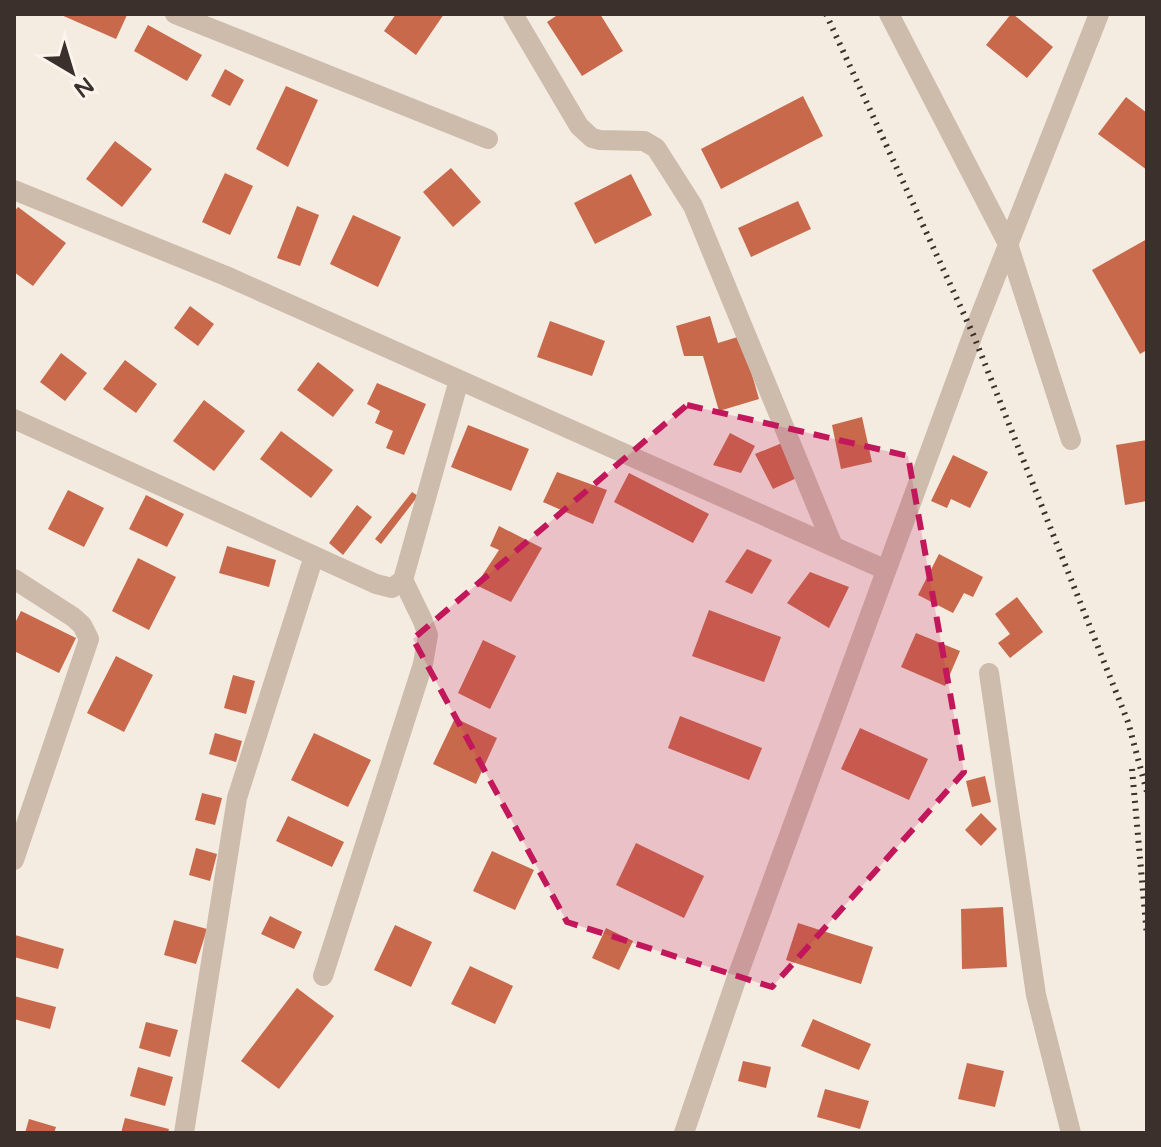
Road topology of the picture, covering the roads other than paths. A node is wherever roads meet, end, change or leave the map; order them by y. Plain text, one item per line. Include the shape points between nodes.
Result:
1 (175, 14) edge
2 (513, 14) edge
3 (889, 14) edge
4 (1099, 14) edge
5 (488, 139) dead end
6 (14, 190) edge
7 (1008, 244) junction
8 (459, 380) junction
9 (14, 419) edge
10 (1071, 440) dead end
11 (833, 546) junction
12 (314, 556) junction
13 (886, 570) junction
14 (14, 579) edge
15 (403, 580) junction
16 (989, 673) dead end
17 (14, 860) edge
18 (323, 976) dead end
19 (184, 1133) edge
20 (684, 1133) edge
21 (1071, 1133) edge

1 - 5 street
2 - 11 street via 579,126 592,138 644,141 656,148 693,206
3 - 7 street
4 - 7 street
6 - 8 street via 226,276
7 - 10 street
7 - 13 street
8 - 11 street
8 - 15 street
9 - 12 street
11 - 13 street
12 - 15 street via 376,584 392,588
12 - 19 street via 237,798
13 - 20 street
14 - 17 street via 73,617 89,639
15 - 18 street via 428,635 423,664
16 - 21 street via 1036,995

